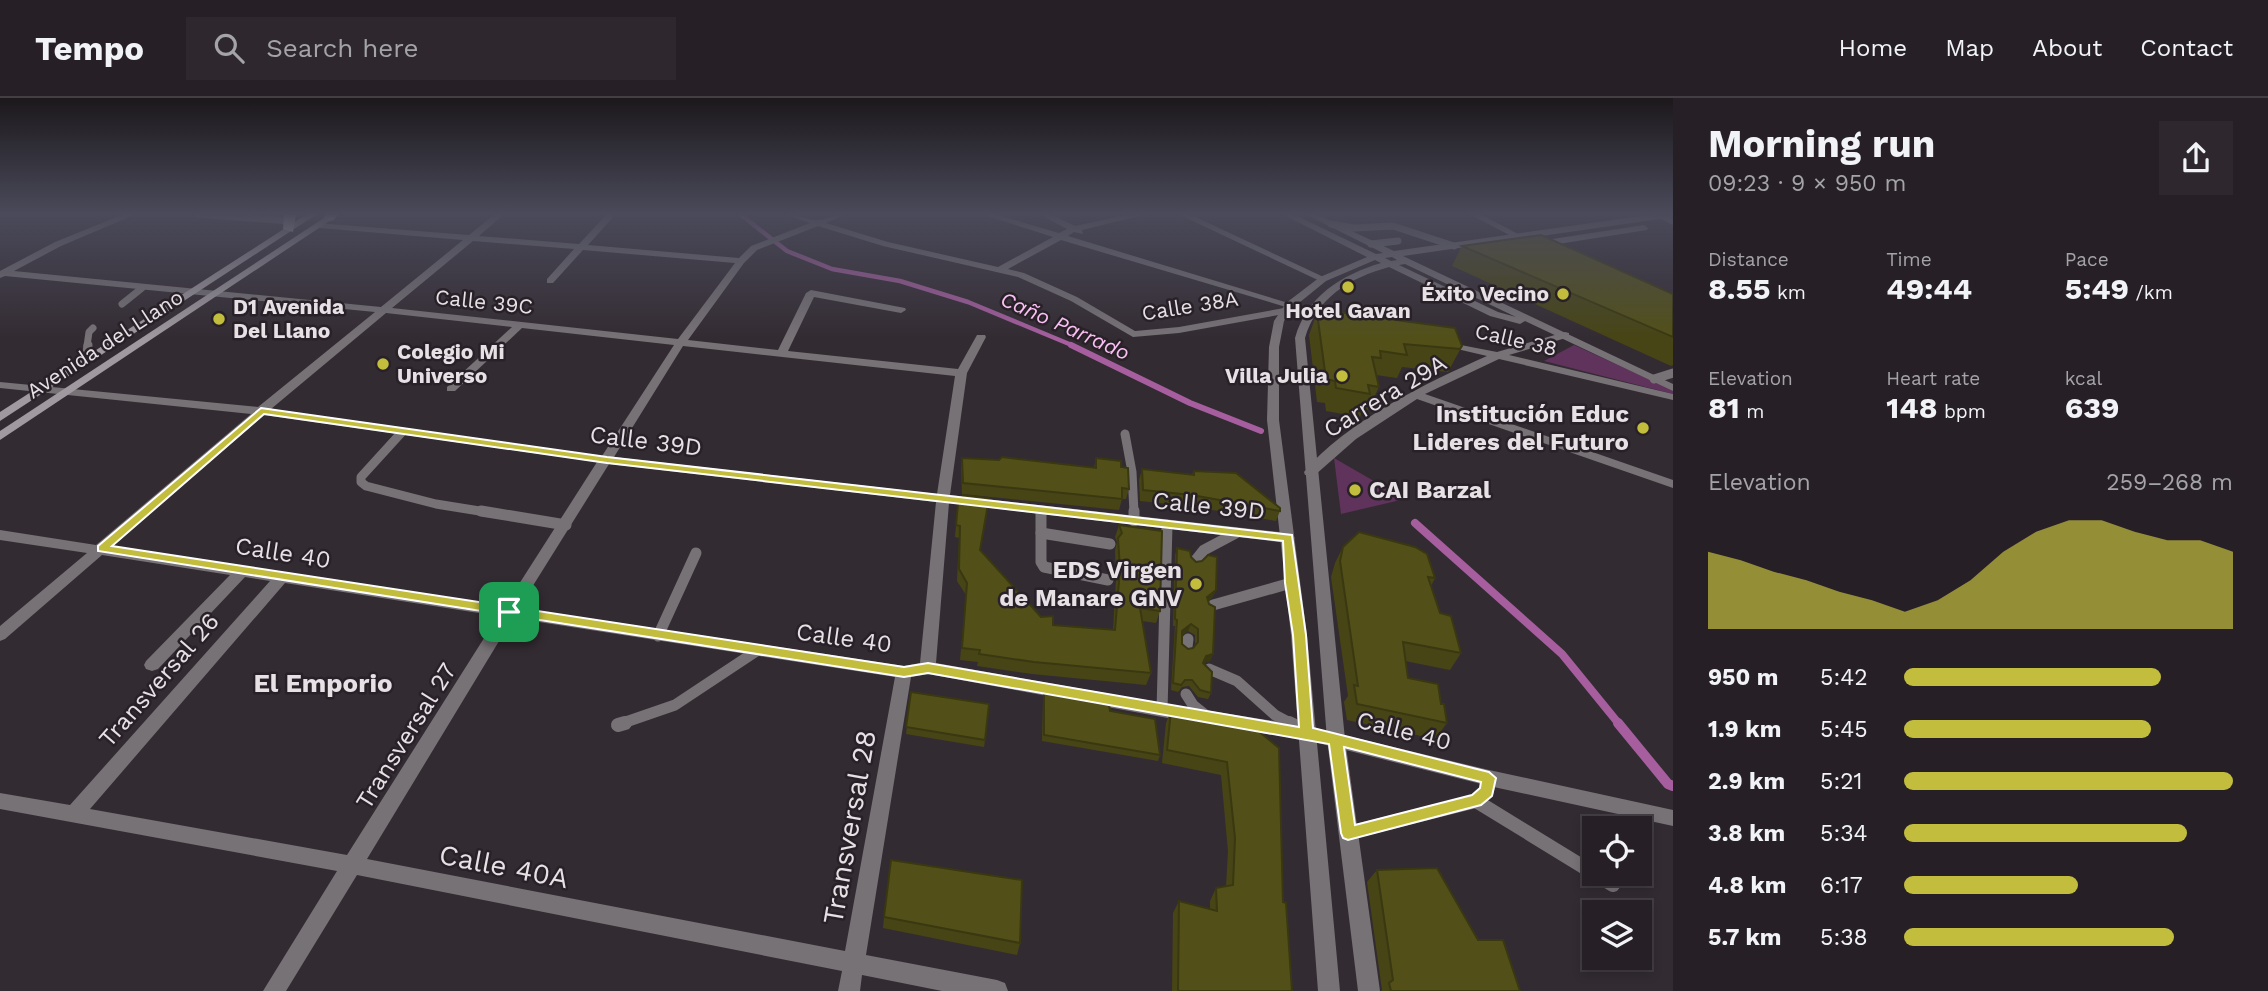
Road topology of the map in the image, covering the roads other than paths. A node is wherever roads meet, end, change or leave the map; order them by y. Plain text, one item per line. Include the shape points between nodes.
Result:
1 (36, 256) edge
2 (243, 256) edge
3 (273, 256) edge
4 (450, 256) edge
5 (572, 256) edge
6 (680, 256) edge
7 (746, 256) edge
8 (940, 256) edge
9 (1024, 256) edge
10 (1127, 256) edge
11 (1130, 256) edge
12 (1272, 256) edge
13 (1371, 256) edge
14 (1383, 256) edge
15 (1398, 256) edge
16 (1452, 256) edge
17 (1374, 257) junction
18 (1135, 258) junction
19 (741, 261) junction
20 (1409, 261) junction
21 (1389, 264) junction
22 (1001, 269) junction
23 (2, 274) edge
24 (1322, 279) junction
25 (550, 281) dead end
26 (142, 288) junction
27 (193, 293) junction
28 (215, 295) junction
29 (122, 303) dead end
30 (1287, 308) junction
31 (383, 310) junction
32 (901, 310) dead end
33 (1310, 313) junction
34 (1323, 316) edge
35 (520, 325) junction
36 (93, 328) dead end
37 (1565, 335) junction
38 (981, 337) dead end
39 (1431, 340) edge
40 (680, 343) junction
41 (782, 352) junction
42 (1499, 355) junction
43 (86, 360) junction
44 (961, 373) junction
45 (1673, 373) edge
46 (1654, 379) junction
47 (0, 385) edge
48 (1673, 388) edge
49 (451, 389) dead end
50 (41, 391) junction
51 (66, 392) junction
52 (1416, 395) junction
53 (1673, 397) edge
54 (261, 411) junction
55 (0, 417) edge
56 (402, 432) junction
57 (1125, 434) dead end
58 (0, 436) edge
59 (607, 460) junction
60 (1310, 472) junction
61 (1673, 484) edge
62 (943, 500) junction
63 (1041, 511) junction
64 (1134, 521) junction
65 (566, 525) junction
66 (1167, 525) junction
67 (1041, 533) junction
68 (1236, 533) junction
69 (0, 535) edge
70 (1288, 538) junction
71 (1110, 544) dead end
72 (102, 549) junction
73 (696, 553) dead end
74 (1196, 559) edge
75 (241, 572) junction
76 (282, 578) junction
77 (1108, 580) dead end
78 (1291, 583) junction
79 (1213, 605) edge
80 (509, 612) junction
81 (0, 635) edge
82 (659, 636) junction
83 (758, 650) junction
84 (152, 665) dead end
85 (928, 668) junction
86 (1209, 669) edge
87 (904, 672) junction
88 (1186, 694) dead end
89 (1163, 710) junction
90 (1209, 717) junction
91 (618, 725) dead end
92 (1306, 733) junction
93 (1336, 739) junction
94 (1489, 778) junction
95 (0, 801) edge
96 (1476, 801) junction
97 (73, 815) junction
98 (1673, 818) edge
99 (1348, 833) junction
100 (352, 865) junction
101 (1582, 866) edge
102 (854, 962) junction
103 (274, 991) edge
104 (849, 991) edge
105 (996, 991) edge
106 (1329, 991) edge
107 (1369, 991) edge

1 - 23 street
2 - 27 main road, Avenida del Llano
3 - 28 main road, Avenida del Llano
4 - 31 street
5 - 25 street
6 - 19 street
7 - 19 street, Transversal 27
8 - 22 street, Calle 38A
9 - 22 street
10 - 18 street
11 - 18 street
12 - 24 street
13 - 17 street
14 - 17 street
15 - 20 street
16 - 20 street
17 - 21 street
17 - 24 street
18 - 30 street
19 - 40 street, Transversal 27
20 - 21 street
20 - 37 street
21 - 33 street via 1337,286
21 - 37 street via 1494,314
22 - 30 street, Calle 38A via 1057,290 1133,334 1179,330
23 - 26 street, Calle 39C
24 - 30 street
26 - 27 street, Calle 39C
26 - 29 lane
27 - 28 street, Calle 39C
27 - 43 main road, Avenida del Llano
28 - 31 street, Calle 39C
28 - 51 main road, Avenida del Llano
30 - 70 street via 1274,347 1273,419
31 - 35 street, Calle 39C
31 - 54 street
32 - 41 street via 810,293
33 - 34 street
33 - 60 street via 1300,338
35 - 40 street, Calle 39C
35 - 49 street
36 - 43 lane
37 - 42 street, Carrera 29A
37 - 46 street
38 - 44 street
39 - 42 street, Calle 38
40 - 41 street, Calle 39C
40 - 59 street, Transversal 27
41 - 44 street, Calle 39C
42 - 52 street, Carrera 29A
42 - 53 street, Calle 38
43 - 50 main road, Avenida del Llano
44 - 62 street
45 - 46 lane
46 - 48 street
47 - 50 street, Calle 39D
50 - 51 street, Calle 39D
50 - 55 main road, Avenida del Llano
51 - 54 street, Calle 39D
51 - 58 main road, Avenida del Llano
52 - 60 street, Carrera 29A via 1337,445
52 - 61 street
54 - 56 street, Calle 39D
54 - 72 street
56 - 59 street, Calle 39D
56 - 65 lane via 360,482 436,503
57 - 64 lane
59 - 62 street, Calle 39D
59 - 65 street, Transversal 27
60 - 93 street
62 - 63 street, Calle 39D
62 - 85 street
63 - 64 street, Calle 39D
63 - 67 lane
64 - 66 street, Calle 39D
65 - 80 street, Transversal 27
66 - 68 street, Calle 39D
66 - 89 lane
67 - 71 lane
67 - 77 lane via 1044,567
68 - 70 street, Calle 39D
68 - 74 lane
69 - 72 street, Calle 40
70 - 78 street
72 - 75 street, Calle 40
72 - 81 street
73 - 82 lane
75 - 76 street, Calle 40
75 - 84 street
76 - 80 street, Calle 40
76 - 97 street, Transversal 26
78 - 79 lane
78 - 92 street
80 - 82 street, Calle 40
80 - 100 street, Transversal 27
82 - 83 street, Calle 40
83 - 87 street, Calle 40
83 - 91 lane via 675,705
85 - 87 street, Calle 40
85 - 89 street, Calle 40
86 - 92 lane via 1237,681 1275,715
87 - 102 street, Transversal 28
88 - 90 lane
89 - 90 street, Calle 40
90 - 92 street, Calle 40
92 - 93 street, Calle 40
92 - 106 street
93 - 94 street, Calle 40
93 - 99 street
94 - 96 lane via 1487,791
94 - 98 street, Calle 40
95 - 97 street, Calle 40A
96 - 99 lane
96 - 101 lane
97 - 100 street, Calle 40A
99 - 107 street
100 - 102 street, Calle 40A
100 - 103 street, Transversal 27
102 - 104 street, Transversal 28
102 - 105 street, Calle 40A

